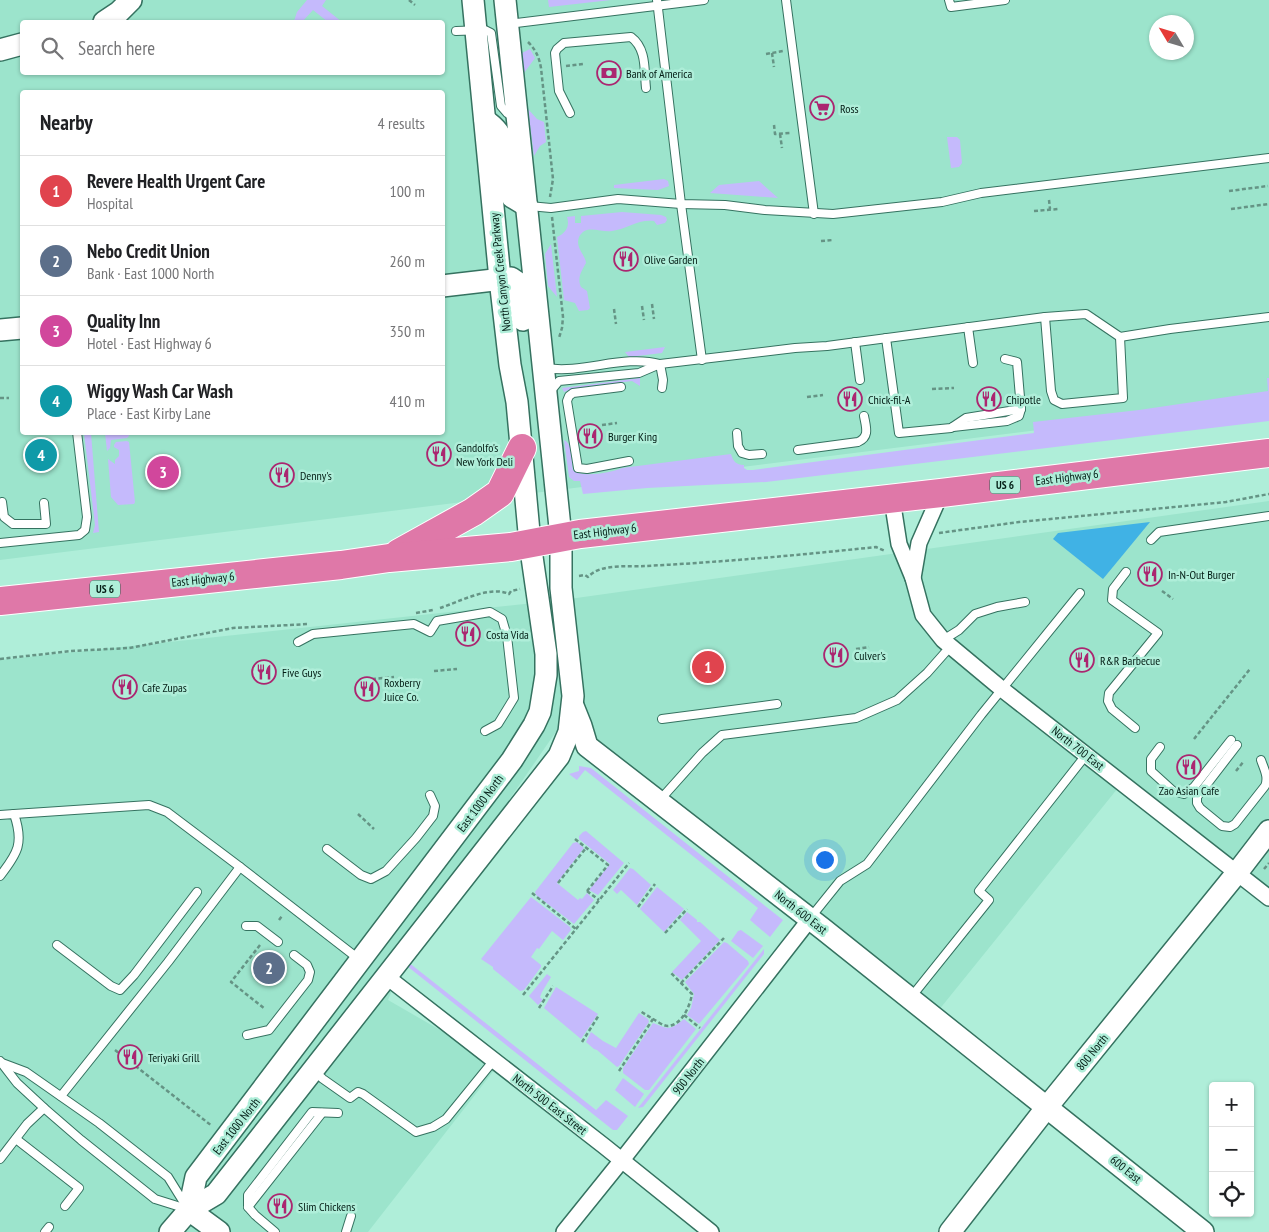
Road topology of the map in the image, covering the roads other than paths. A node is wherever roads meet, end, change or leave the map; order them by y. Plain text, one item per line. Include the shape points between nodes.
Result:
1 (131, 0) edge
2 (473, 0) edge
3 (505, 0) edge
4 (704, 0) edge
5 (786, 0) edge
6 (949, 0) edge
7 (1005, 0) edge
8 (657, 3) edge
9 (107, 20) edge
10 (508, 24) junction
11 (466, 30) junction
12 (20, 45) edge
13 (0, 50) edge
14 (646, 88) dead end
15 (570, 113) dead end
16 (485, 120) junction
17 (517, 120) junction
18 (1269, 158) edge
19 (681, 204) junction
20 (528, 206) junction
21 (814, 214) junction
22 (500, 279) junction
23 (445, 286) edge
24 (1045, 317) junction
25 (1269, 317) edge
26 (20, 328) edge
27 (968, 328) junction
28 (0, 330) edge
29 (1120, 336) junction
30 (886, 338) junction
31 (855, 342) junction
32 (1005, 359) dead end
33 (702, 360) junction
34 (973, 363) dead end
35 (660, 364) junction
36 (542, 367) junction
37 (860, 380) dead end
38 (621, 387) dead end
39 (662, 388) dead end
40 (546, 397) junction
41 (864, 416) dead end
42 (737, 433) dead end
43 (77, 435) edge
44 (522, 448) junction
45 (798, 450) dead end
46 (1269, 453) edge
47 (762, 454) dead end
48 (629, 461) dead end
49 (941, 493) junction
50 (892, 499) junction
51 (2, 502) dead end
52 (44, 503) dead end
53 (1269, 516) edge
54 (560, 537) junction
55 (1151, 540) dead end
56 (0, 543) edge
57 (530, 543) junction
58 (389, 558) junction
59 (1126, 572) dead end
60 (913, 578) junction
61 (1080, 593) dead end
62 (0, 601) edge
63 (1025, 602) dead end
64 (298, 642) dead end
65 (946, 644) junction
66 (1002, 690) junction
67 (777, 704) dead end
68 (573, 706) junction
69 (662, 720) dead end
70 (1135, 728) dead end
71 (485, 731) dead end
72 (586, 746) junction
73 (1160, 747) dead end
74 (1086, 755) junction
75 (559, 756) junction
76 (1261, 760) dead end
77 (430, 795) dead end
78 (658, 802) junction
79 (14, 814) junction
80 (0, 815) edge
81 (1269, 831) edge
82 (328, 849) dead end
83 (434, 864) junction
84 (240, 866) junction
85 (1236, 874) junction
86 (0, 876) edge
87 (196, 892) dead end
88 (1269, 898) edge
89 (810, 919) junction
90 (246, 926) dead end
91 (278, 942) dead end
92 (57, 945) dead end
93 (294, 955) dead end
94 (361, 961) junction
95 (387, 977) junction
96 (910, 998) junction
97 (247, 1035) dead end
98 (494, 1060) junction
99 (1, 1062) edge
100 (313, 1070) junction
101 (61, 1096) junction
102 (1047, 1107) junction
103 (44, 1108) junction
104 (338, 1114) dead end
105 (16, 1139) junction
106 (0, 1160) edge
107 (622, 1160) junction
108 (65, 1206) dead end
109 (189, 1210) junction
110 (351, 1216) dead end
111 (170, 1232) edge
112 (219, 1232) edge
113 (275, 1232) edge
114 (346, 1232) edge
115 (564, 1232) edge
116 (711, 1232) edge
117 (950, 1232) edge
118 (1203, 1232) edge

1 - 9 main road
2 - 11 main road, North Canyon Creek Parkway
3 - 10 main road
4 - 8 lane
5 - 21 lane
6 - 7 lane via 951,7
8 - 10 lane
8 - 19 lane
10 - 17 main road
11 - 16 main road, North Canyon Creek Parkway
11 - 17 lane via 491,33 501,106
12 - 13 main road
14 - 15 lane via 642,49 631,37 564,43 557,49 555,60 559,91
16 - 20 main road via 500,135 512,198
16 - 22 main road, North Canyon Creek Parkway
17 - 20 main road
18 - 21 lane via 981,192 942,202
19 - 20 lane via 618,199 551,208
19 - 21 lane via 725,204
19 - 33 lane
20 - 36 main road
22 - 23 main road
22 - 36 main road via 511,278 518,282 524,334 534,360
22 - 44 main road, North Canyon Creek Parkway
24 - 27 lane
24 - 29 lane via 1086,314
24 - 29 lane via 1051,391 1054,400 1062,404 1123,398
25 - 29 lane
26 - 28 main road
27 - 30 lane
27 - 34 lane
30 - 31 lane
30 - 32 lane via 899,433 1007,421 1018,416 1021,409 1017,362
31 - 33 lane
31 - 37 lane
33 - 35 lane
35 - 36 lane via 638,361 560,370
35 - 39 lane
35 - 40 lane via 639,373 559,382
36 - 40 main road
38 - 48 lane via 573,393 567,401 578,468
40 - 54 main road
41 - 45 lane via 867,434 864,440
42 - 47 lane via 742,453 749,456
43 - 56 lane via 87,517 85,530 79,535
44 - 57 main road, North Canyon Creek Parkway
44 - 58 highway via 500,494
46 - 49 highway, East Highway 6 / US 6
49 - 50 highway, East Highway 6 / US 6
49 - 60 street, North 700 East via 919,543
50 - 54 highway, East Highway 6 / US 6
50 - 60 street, North 700 East via 899,544
51 - 52 lane via 4,517 12,524 46,524
53 - 55 lane via 1159,532
54 - 57 highway, East Highway 6 / US 6
54 - 68 main road via 561,588
57 - 58 highway, East Highway 6 / US 6
57 - 83 main road, East 1000 North via 546,654 540,712 512,760
58 - 62 highway, East Highway 6 / US 6
59 - 70 lane via 1113,589 1112,600 1158,633 1109,693 1112,709
60 - 65 street, North 700 East via 923,615
61 - 66 lane
63 - 65 lane via 975,614
64 - 71 lane via 313,634 414,624 430,632 437,621 490,612 502,619 507,636 514,698 498,724
65 - 66 street, North 700 East
65 - 78 lane via 927,673 897,700 856,718 722,735
66 - 74 street, North 700 East
66 - 89 lane via 866,864 840,880
67 - 69 lane
68 - 72 main road
68 - 75 main road via 569,732
72 - 75 main road
72 - 78 main road, North 600 East
73 - 76 lane via 1151,759 1151,772 1173,791 1184,794 1234,743 1197,803 1222,826 1235,824 1265,786 1267,781
74 - 85 street, North 700 East
74 - 96 lane via 979,892 989,900
75 - 95 main road
77 - 82 lane via 435,806 433,816 386,871 371,879
78 - 89 main road, North 600 East
79 - 80 lane
79 - 84 lane via 149,805 167,812
79 - 86 lane via 20,844
81 - 85 main road, 800 North
83 - 94 main road, East 1000 North
83 - 95 main road via 431,879 416,908 381,956
84 - 94 lane
84 - 101 lane via 180,948
85 - 88 street, North 700 East
85 - 102 main road, 800 North
87 - 92 lane via 120,990
89 - 96 main road, North 600 East
89 - 107 street, 900 North
90 - 91 lane via 257,926
93 - 97 lane via 307,965 310,972 308,980 269,1030
94 - 100 main road via 365,970 363,982 317,1044
94 - 109 main road, East 1000 North via 196,1177
95 - 98 street, North 500 East Street
95 - 100 main road
96 - 102 main road, North 600 East
98 - 100 lane via 446,1119 416,1132 363,1094 358,1092 350,1098
98 - 107 street, North 500 East Street
99 - 101 lane via 26,1072
99 - 103 lane via 17,1083
100 - 109 main road via 216,1194
101 - 109 lane via 168,1177
102 - 117 main road, 800 North
102 - 118 main road, 600 East
103 - 105 lane
103 - 109 lane via 155,1199
104 - 113 lane via 322,1113 248,1207
105 - 106 lane
105 - 108 lane via 79,1188
107 - 115 street, 900 North
107 - 116 street, North 500 East Street
109 - 111 main road
109 - 112 main road
110 - 114 lane

